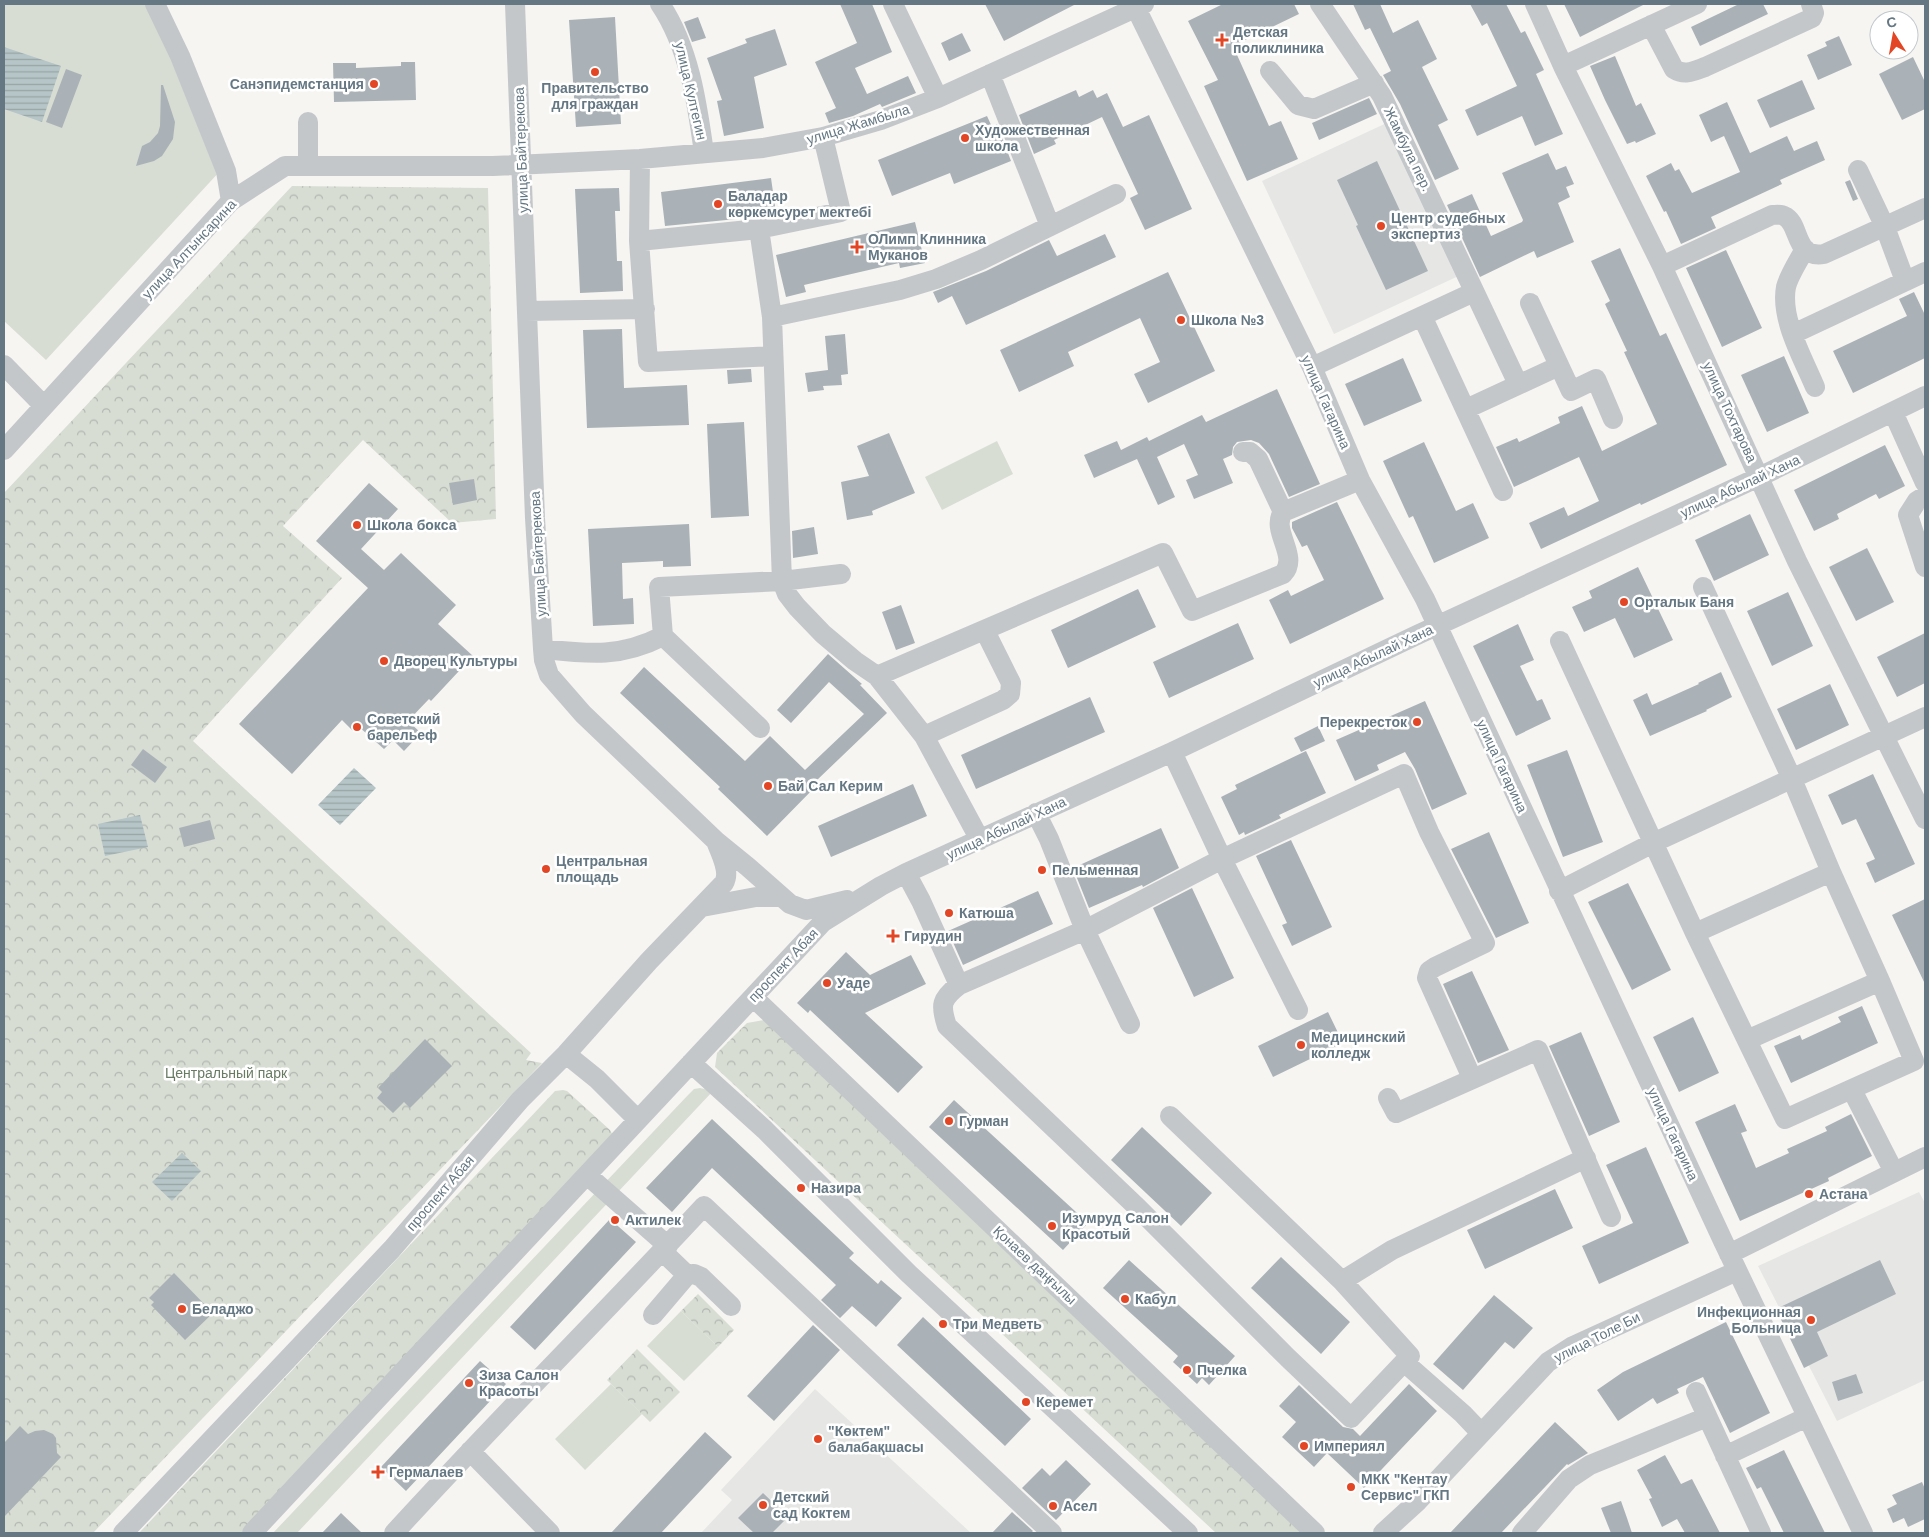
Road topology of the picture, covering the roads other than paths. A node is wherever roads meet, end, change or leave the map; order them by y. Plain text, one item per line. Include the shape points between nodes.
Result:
1 (155, 4) edge
2 (515, 4) edge
3 (660, 4) edge
4 (893, 4) edge
5 (1320, 4) edge
6 (1535, 4) edge
7 (1696, 4) edge
8 (1811, 4) edge
9 (1138, 5) edge
10 (1651, 25) junction
11 (1563, 66) junction
12 (1270, 71) dead end
13 (990, 74) junction
14 (1374, 83) junction
15 (938, 98) junction
16 (308, 122) dead end
17 (822, 137) junction
18 (704, 153) junction
19 (640, 158) junction
20 (521, 164) junction
21 (308, 166) junction
22 (1858, 170) dead end
23 (1116, 194) dead end
24 (231, 200) junction
25 (1925, 208) edge
26 (1050, 226) junction
27 (1885, 227) junction
28 (759, 229) junction
29 (639, 241) junction
30 (1804, 249) junction
31 (1662, 266) junction
32 (1925, 272) edge
33 (1905, 281) junction
34 (1474, 292) junction
35 (1530, 303) dead end
36 (645, 309) junction
37 (527, 311) junction
38 (1422, 316) junction
39 (772, 317) junction
40 (1792, 334) junction
41 (773, 356) junction
42 (4, 365) edge
43 (1559, 366) junction
44 (1312, 367) junction
45 (1518, 384) junction
46 (1815, 387) dead end
47 (1925, 396) edge
48 (44, 406) junction
49 (1466, 409) junction
50 (1893, 412) junction
51 (1613, 419) dead end
52 (4, 450) edge
53 (1243, 452) dead end
54 (1759, 477) junction
55 (1360, 480) junction
56 (1925, 484) edge
57 (1503, 491) dead end
58 (1925, 496) edge
59 (1283, 512) junction
60 (1925, 567) edge
61 (840, 574) dead end
62 (782, 581) junction
63 (1703, 587) dead end
64 (1436, 626) junction
65 (986, 630) junction
66 (663, 636) junction
67 (1560, 640) dead end
68 (543, 650) junction
69 (877, 676) junction
70 (1925, 717) edge
71 (760, 728) dead end
72 (924, 736) junction
73 (1884, 736) junction
74 (1172, 752) junction
75 (1792, 779) junction
76 (1036, 813) junction
77 (1925, 819) edge
78 (980, 840) junction
79 (716, 841) junction
80 (1655, 842) junction
81 (1222, 859) junction
82 (1830, 872) junction
83 (906, 873) junction
84 (881, 886) junction
85 (1560, 891) junction
86 (782, 897) junction
87 (702, 907) junction
88 (823, 922) joint
89 (1085, 930) junction
90 (1695, 933) junction
91 (1880, 981) junction
92 (959, 985) junction
93 (753, 997) junction
94 (1298, 1010) dead end
95 (1130, 1024) dead end
96 (1747, 1040) junction
97 (566, 1054) junction
98 (691, 1064) junction
99 (1472, 1078) junction
100 (1852, 1090) junction
101 (1388, 1098) dead end
102 (1170, 1116) dead end
103 (638, 1120) junction
104 (1925, 1157) edge
105 (1586, 1158) junction
106 (1894, 1172) junction
107 (587, 1175) junction
108 (1611, 1216) dead end
109 (665, 1248) junction
110 (1733, 1263) junction
111 (687, 1276) junction
112 (1342, 1281) junction
113 (732, 1306) dead end
114 (653, 1315) dead end
115 (1410, 1356) dead end
116 (1696, 1392) dead end
117 (1707, 1417) junction
118 (1808, 1417) junction
119 (1481, 1433) junction
120 (470, 1450) junction
121 (1725, 1456) junction
122 (1418, 1501) junction
123 (123, 1533) edge
124 (252, 1533) edge
125 (394, 1533) edge
126 (550, 1533) edge
127 (1052, 1533) edge
128 (1188, 1533) edge
129 (1315, 1533) edge
130 (1383, 1533) edge
131 (1402, 1533) edge
132 (1522, 1533) edge
133 (1761, 1533) edge
134 (1863, 1533) edge

1 - 24 street via 180,56 226,171
2 - 20 street, улица Байтерекова
3 - 18 street, улица Култегин via 678,34 689,70
4 - 15 street
5 - 14 street, Жамбула пер.
6 - 11 street, улица Тохтарова
7 - 10 street
8 - 10 street via 1812,18 1687,73 1674,69
9 - 13 street, улица Жамбыла
9 - 44 street, улица Гагарина
10 - 11 street
11 - 31 street, улица Тохтарова
12 - 14 street via 1298,105 1314,109
13 - 15 street, улица Жамбыла
13 - 26 street
14 - 34 street, Жамбула пер. via 1409,150
15 - 17 street, улица Жамбыла via 881,120
16 - 21 street
17 - 18 street, улица Жамбыла via 763,148
17 - 28 street via 841,212
18 - 19 street, улица Жамбыла
19 - 20 street, улица Жамбыла
19 - 29 street
20 - 21 street, улица Алтынсарина
20 - 37 street, улица Байтерекова
21 - 24 street, улица Алтынсарина via 285,166
22 - 27 street
23 - 26 street
24 - 48 street, улица Алтынсарина
25 - 27 street
26 - 39 street via 936,279 900,290
27 - 30 street via 1824,254 1815,256
27 - 33 street
28 - 29 street
28 - 39 street
29 - 36 street
30 - 31 street via 1788,218 1772,215
30 - 40 street via 1786,286 1785,306
31 - 54 street, улица Тохтарова
32 - 33 street
33 - 40 street
34 - 38 street
34 - 45 street, Жамбула пер.
35 - 43 street
36 - 37 street
36 - 41 street via 648,362
37 - 68 street, улица Байтерекова
38 - 44 street
38 - 49 street
39 - 41 street
40 - 46 street
41 - 62 street
42 - 48 street
43 - 45 street
43 - 51 street via 1571,391 1596,379
44 - 55 street, улица Гагарина
45 - 49 street
47 - 50 street, улица Абылай Хана
48 - 52 street, улица Алтынсарина
49 - 57 street
50 - 54 street, улица Абылай Хана
50 - 56 street
53 - 59 street via 1250,452 1258,459
54 - 64 street, улица Абылай Хана
54 - 73 street, улица Тохтарова
55 - 59 street
55 - 64 street, улица Гагарина via 1425,599
58 - 60 street via 1908,515
59 - 65 street via 1279,522 1288,569 1283,574 1192,611 1163,553
61 - 62 street
62 - 66 street via 659,587
62 - 69 street via 787,594 823,634
63 - 75 street
64 - 74 street, улица Абылай Хана
64 - 85 street, улица Гагарина
65 - 69 street
65 - 72 street via 1011,683 1010,694
66 - 68 street via 616,653
66 - 71 street
67 - 80 street
68 - 79 street, улица Байтерекова via 540,678 583,714
69 - 72 street
70 - 73 street
72 - 78 street
73 - 75 street
73 - 77 street, улица Тохтарова
74 - 76 street, улица Абылай Хана
74 - 81 street
75 - 80 street
75 - 82 street
76 - 78 street, улица Абылай Хана
76 - 89 street
78 - 83 street, улица Абылай Хана
79 - 86 street, улица Байтерекова
79 - 87 street, проспект Абая via 726,879
80 - 85 street
80 - 90 street
81 - 89 street
81 - 94 street
81 - 99 street via 1404,774 1429,832 1485,943 1435,967 1427,978
82 - 90 street
82 - 91 street
83 - 84 street, улица Абылай Хана
83 - 92 street
84 - 86 street, улица Байтерекова via 842,902 806,910
84 - 88 street, улица Абылай Хана
85 - 110 street, улица Гагарина
86 - 87 street via 756,897
87 - 97 street, проспект Абая
88 - 93 street, проспект Абая
89 - 92 street
89 - 95 street
90 - 96 street
91 - 96 street
91 - 100 street via 1914,1061
92 - 119 street via 947,994 942,1003 947,1026 1351,1418 1404,1362
93 - 98 street, проспект Абая
93 - 129 street, Қонаев даңғылы
96 - 100 street via 1785,1119
97 - 103 street
97 - 123 street, проспект Абая via 520,1100 392,1248
98 - 103 street, проспект Абая
98 - 128 street via 765,1130 909,1274
99 - 101 street via 1396,1113
99 - 105 street via 1538,1050
100 - 106 street
102 - 112 street
103 - 107 street, проспект Абая
104 - 106 street, улица Толе Би
105 - 108 street
105 - 112 street via 1392,1250
106 - 110 street, улица Толе Би
107 - 109 street
107 - 124 street, проспект Абая
109 - 111 street
109 - 120 street
109 - 127 street via 704,1206
110 - 118 street, улица Гагарина
110 - 119 street, улица Толе Би via 1548,1362
111 - 113 street via 694,1274 700,1277
111 - 114 street
112 - 115 street
116 - 117 street
117 - 121 street
117 - 132 street via 1590,1465 1569,1479
118 - 121 street
118 - 134 street, улица Гагарина
119 - 122 street, улица Толе Би
120 - 125 street
120 - 126 street
121 - 133 street
122 - 130 street, улица Толе Би
122 - 131 street, улица Толе Би

